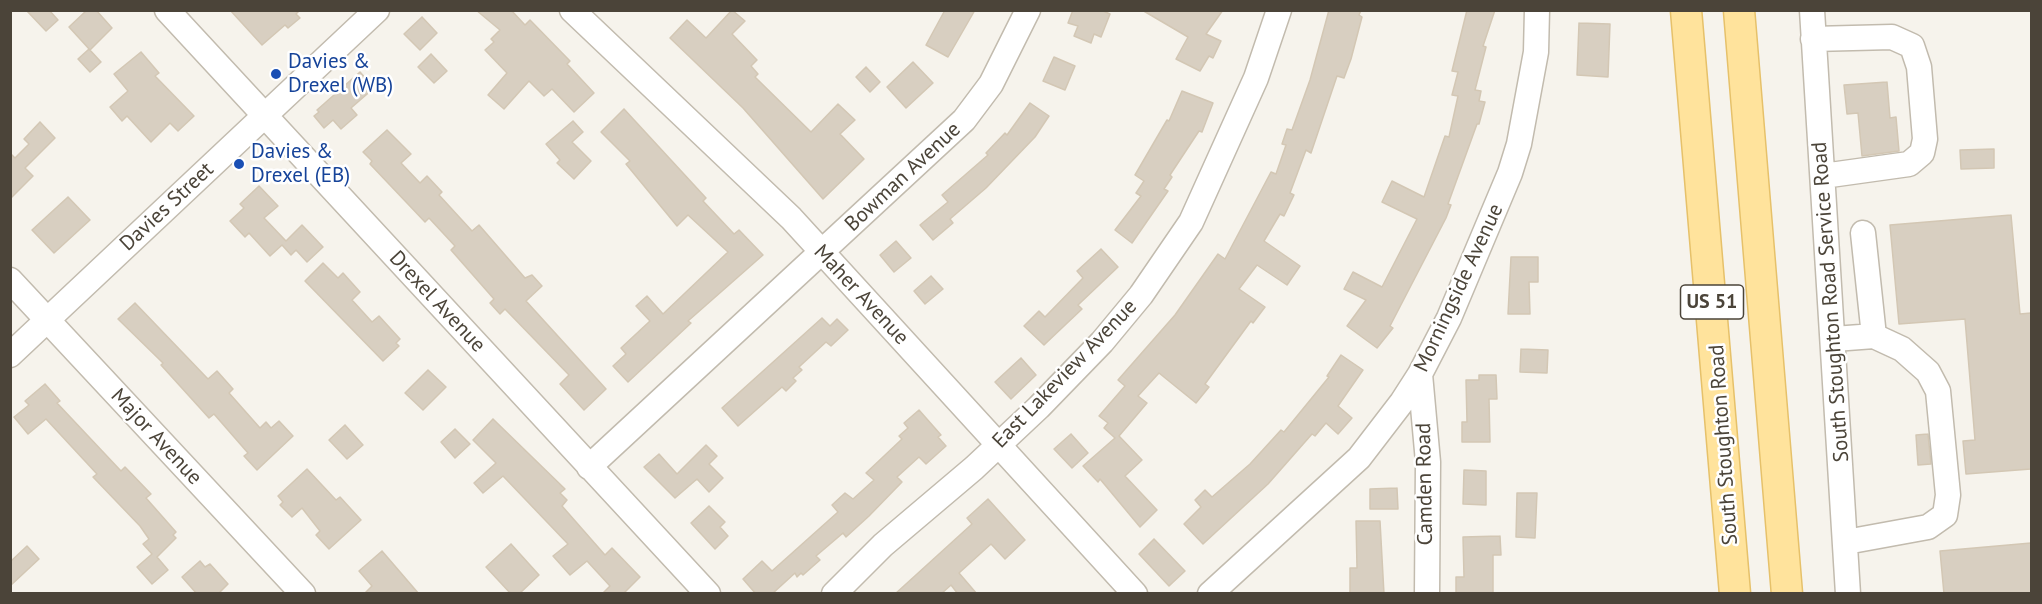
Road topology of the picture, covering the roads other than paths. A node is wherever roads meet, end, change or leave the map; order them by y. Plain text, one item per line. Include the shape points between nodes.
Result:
1 (167, 10) edge
2 (377, 10) edge
3 (572, 10) edge
4 (1028, 10) edge
5 (1279, 10) edge
6 (1538, 10) edge
7 (1686, 10) edge
8 (1739, 10) edge
9 (1812, 10) edge
10 (1814, 39) junction
11 (263, 116) junction
12 (1823, 176) junction
13 (1863, 233) dead end
14 (821, 252) junction
15 (10, 280) edge
16 (48, 322) junction
17 (1874, 336) junction
18 (1834, 339) junction
19 (10, 355) edge
20 (1420, 374) junction
21 (997, 445) junction
22 (590, 466) junction
23 (1846, 542) junction
24 (303, 594) edge
25 (708, 594) edge
26 (834, 594) edge
27 (1136, 594) edge
28 (1210, 594) edge
29 (1427, 594) edge
30 (1735, 594) edge
31 (1787, 594) edge
32 (1848, 594) edge

1 - 11 street, Drexel Avenue
2 - 11 street, Davies Street
3 - 14 street, Maher Avenue via 791,218
4 - 14 street, Bowman Avenue via 991,84 970,113
5 - 21 street, East Lakeview Avenue via 1256,78 1191,222 1102,342
6 - 20 street, Morningside Avenue via 1536,52 1510,173 1449,318
7 - 30 main road, South Stoughton Road / US 51
8 - 31 main road, US 51
9 - 10 street, South Stoughton Road Service Road
10 - 12 street, South Stoughton Road Service Road
10 - 12 street via 1892,37 1912,46 1919,67 1925,140 1922,153 1908,164
11 - 16 street, Davies Street
11 - 22 street, Drexel Avenue
12 - 18 street, South Stoughton Road Service Road
13 - 17 street
14 - 21 street, Maher Avenue
14 - 22 street, Bowman Avenue
15 - 16 street, Major Avenue
16 - 19 street, Davies Street
16 - 24 street, Major Avenue
17 - 18 street
17 - 23 street via 1902,349 1928,372 1938,391 1948,495 1945,515 1928,527
18 - 23 street, South Stoughton Road Service Road
20 - 28 street, Morningside Avenue via 1359,458
20 - 29 street, Camden Road via 1428,462
21 - 26 street, East Lakeview Avenue via 883,545
21 - 27 street, Maher Avenue
22 - 25 street, Drexel Avenue
23 - 32 street, South Stoughton Road Service Road

